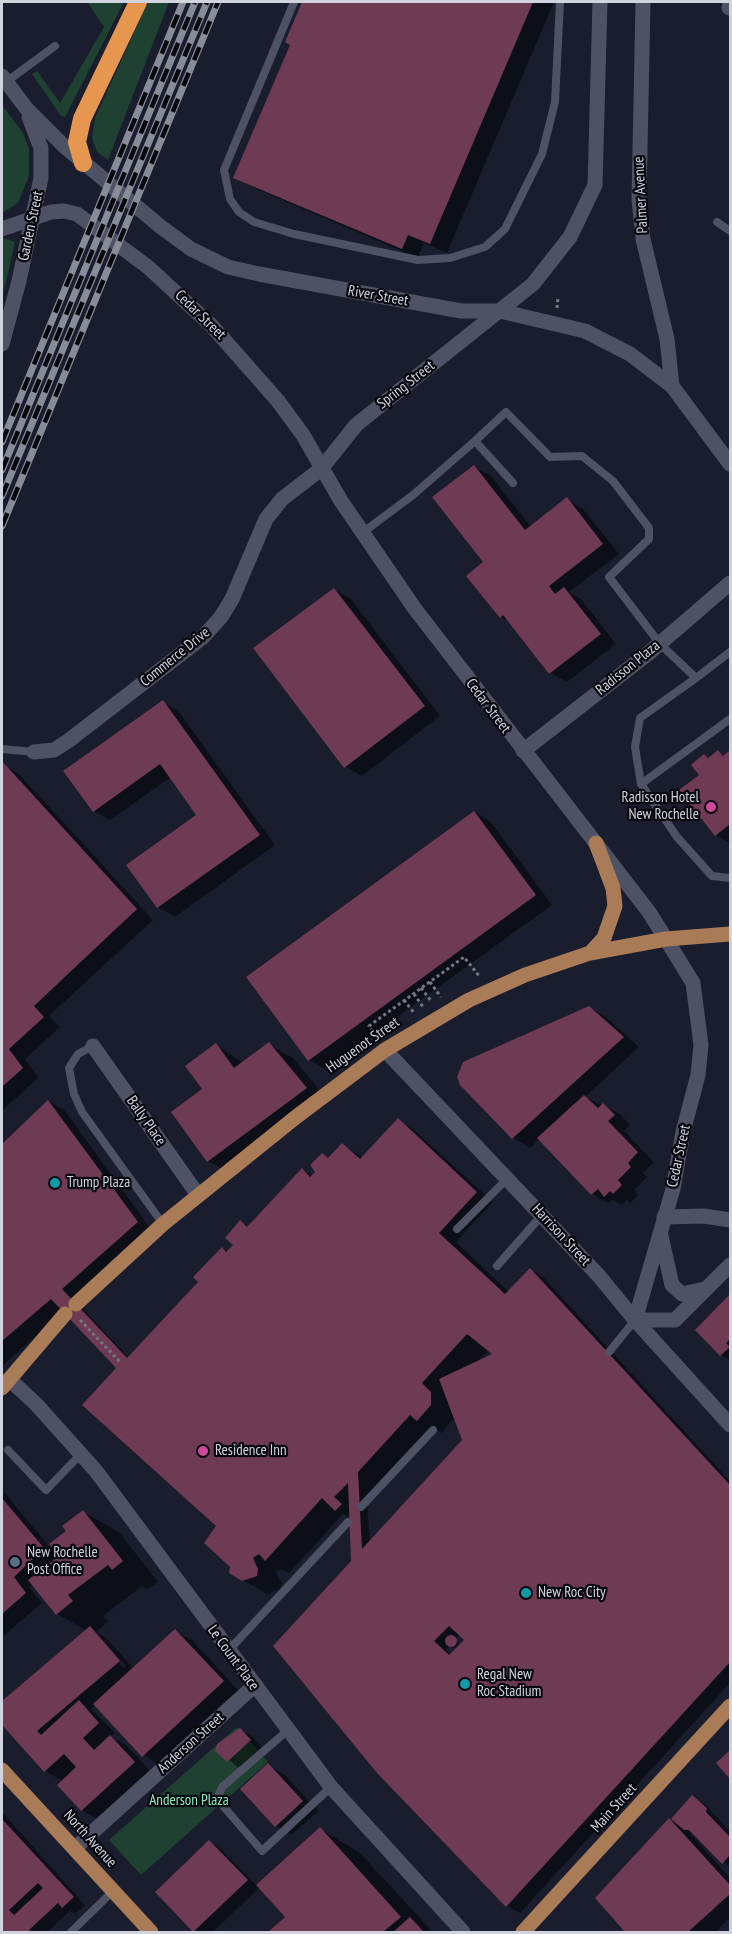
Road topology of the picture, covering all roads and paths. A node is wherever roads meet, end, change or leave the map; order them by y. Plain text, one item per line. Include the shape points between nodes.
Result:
1 (138, 2) edge
2 (294, 2) edge
3 (560, 2) edge
4 (600, 2) edge
5 (643, 2) edge
6 (55, 46) dead end
7 (4, 79) edge
8 (26, 108) junction
9 (83, 163) junction
10 (33, 219) junction
11 (717, 222) dead end
12 (2, 229) edge
13 (730, 231) edge
14 (558, 298) dead end
15 (557, 310) dead end
16 (500, 311) junction
17 (2, 344) edge
18 (672, 386) junction
19 (475, 441) junction
20 (730, 464) edge
21 (321, 469) junction
22 (513, 483) dead end
23 (362, 533) junction
24 (730, 583) edge
25 (660, 644) junction
26 (730, 652) edge
27 (696, 678) junction
28 (730, 719) edge
29 (2, 749) edge
30 (523, 751) junction
31 (34, 752) joint
32 (642, 784) junction
33 (596, 843) junction
34 (730, 879) edge
35 (730, 934) edge
36 (666, 939) junction
37 (590, 953) junction
38 (480, 977) dead end
39 (430, 982) junction
40 (421, 988) junction
41 (413, 994) junction
42 (441, 997) dead end
43 (404, 1000) junction
44 (432, 1002) dead end
45 (423, 1007) dead end
46 (414, 1013) dead end
47 (381, 1044) junction
48 (93, 1046) joint
49 (507, 1178) junction
50 (198, 1195) junction
51 (542, 1215) junction
52 (664, 1217) junction
53 (730, 1220) edge
54 (163, 1224) junction
55 (457, 1229) dead end
56 (660, 1233) junction
57 (730, 1265) edge
58 (498, 1266) dead end
59 (704, 1289) junction
60 (71, 1310) junction
61 (635, 1320) junction
62 (609, 1352) dead end
63 (121, 1364) dead end
64 (5, 1383) edge
65 (730, 1425) edge
66 (433, 1430) dead end
67 (8, 1450) dead end
68 (80, 1455) junction
69 (362, 1507) dead end
70 (348, 1521) dead end
71 (228, 1651) junction
72 (254, 1686) junction
73 (730, 1707) edge
74 (286, 1731) junction
75 (2, 1770) edge
76 (330, 1787) junction
77 (75, 1848) junction
78 (113, 1891) junction
79 (71, 1932) edge
80 (151, 1932) edge
81 (463, 1932) edge
82 (523, 1932) edge

1 - 9 highway via 82,119 77,142
2 - 3 lane via 224,170 230,199 239,212 254,222 418,260 450,258 485,247 505,229 542,154 552,112
4 - 16 street via 595,184 570,237 533,284
5 - 18 street, Palmer Avenue via 639,199 643,239 667,339
6 - 7 lane
7 - 8 street
8 - 9 street, River Street
8 - 10 street, Garden Street via 42,158
9 - 16 street, River Street via 191,249 228,267 461,311
10 - 12 street, Cedar Street
10 - 17 street, Garden Street
10 - 21 street, Cedar Street via 57,211 77,214 171,287 259,378 303,435
11 - 13 lane
14 - 15 path
16 - 18 street, River Street via 585,331 630,354
16 - 21 street, Spring Street via 356,425
18 - 20 street, River Street
19 - 22 lane
19 - 23 lane
19 - 25 lane via 506,412 550,457 582,456 613,481 649,528 649,539 609,577
21 - 23 street, Cedar Street
21 - 31 street, Commerce Drive via 282,499 266,519 232,599 203,637 68,741 54,750
23 - 30 street, Cedar Street
24 - 25 street, Radisson Plaza
25 - 27 lane
25 - 30 street, Radisson Plaza
26 - 27 lane
27 - 32 lane via 640,718 635,747
28 - 32 lane
29 - 31 lane
30 - 33 street, Cedar Street
32 - 34 lane via 677,837 712,876
33 - 36 street, Cedar Street
33 - 37 main road via 613,888 615,906 607,931
35 - 36 main road, Huguenot Street
36 - 37 main road, Huguenot Street
36 - 52 street, Cedar Street via 693,983 701,1045 698,1075
37 - 47 main road, Huguenot Street via 525,975
38 - 39 path via 464,957
39 - 40 path
39 - 42 path
40 - 41 path
40 - 44 path
41 - 43 path
41 - 45 path
43 - 46 path
43 - 47 path via 369,1026
47 - 49 street, Harrison Street
47 - 50 main road, Huguenot Street
48 - 50 street, Bally Place
48 - 54 lane via 78,1054 69,1068 74,1094 82,1112
49 - 51 street, Harrison Street
49 - 55 lane
50 - 54 main road, Huguenot Street
51 - 58 lane
51 - 61 street, Harrison Street
52 - 53 street
52 - 56 street, Cedar Street
54 - 60 main road, Huguenot Street
56 - 59 street via 672,1285 682,1294
56 - 61 street, Cedar Street
57 - 59 street
59 - 61 street via 675,1320
60 - 63 path
60 - 64 main road, Huguenot Street
61 - 62 lane
61 - 65 street, Harrison Street
64 - 68 street, Le Count Place
66 - 69 lane
67 - 68 lane via 46,1490
68 - 71 street, Le Count Place via 141,1530
70 - 71 lane
71 - 72 street, Le Count Place
72 - 74 street, Le Count Place
72 - 77 street, Anderson Street
73 - 82 main road, Main Street
74 - 76 street, Le Count Place
74 - 76 lane via 222,1787 217,1799 262,1851
75 - 77 main road, North Avenue
76 - 81 street, Le Count Place
77 - 78 main road, North Avenue
78 - 79 lane
78 - 80 main road, North Avenue

